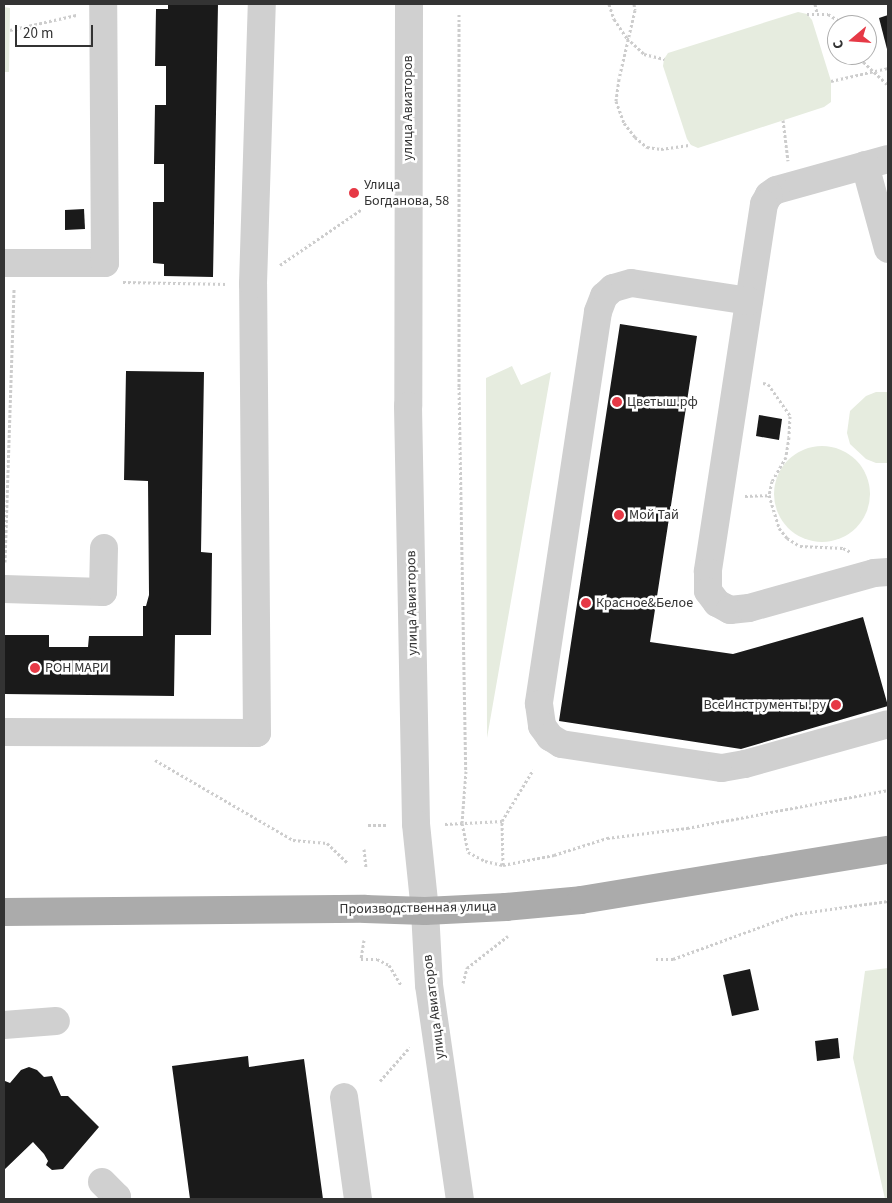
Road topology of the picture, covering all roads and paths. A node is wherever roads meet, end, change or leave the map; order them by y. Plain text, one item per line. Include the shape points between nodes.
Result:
1 (262, 4) edge
2 (409, 4) edge
3 (609, 4) edge
4 (634, 4) edge
5 (815, 4) edge
6 (91, 9) edge
7 (817, 13) junction
8 (459, 14) dead end
9 (807, 14) dead end
10 (830, 15) edge
11 (10, 30) dead end
12 (628, 38) junction
13 (664, 59) dead end
14 (865, 65) edge
15 (888, 68) edge
16 (872, 73) junction
17 (831, 81) dead end
18 (888, 86) edge
19 (783, 120) dead end
20 (691, 145) dead end
21 (876, 162) edge
22 (792, 186) junction
23 (362, 209) dead end
24 (888, 249) edge
25 (9, 271) edge
26 (118, 282) dead end
27 (252, 284) junction
28 (749, 301) junction
29 (738, 378) junction
30 (104, 548) dead end
31 (881, 572) edge
32 (4, 579) edge
33 (888, 724) edge
34 (4, 732) edge
35 (150, 757) dead end
36 (533, 770) dead end
37 (888, 790) edge
38 (502, 821) junction
39 (462, 823) junction
40 (445, 824) dead end
41 (368, 825) dead end
42 (388, 825) dead end
43 (364, 849) dead end
44 (888, 850) edge
45 (348, 863) dead end
46 (503, 865) junction
47 (366, 868) dead end
48 (888, 901) edge
49 (425, 911) junction
50 (4, 912) edge
51 (508, 936) dead end
52 (364, 940) dead end
53 (656, 959) dead end
54 (463, 983) dead end
55 (403, 990) dead end
56 (56, 1021) dead end
57 (4, 1025) edge
58 (412, 1045) dead end
59 (380, 1081) dead end
60 (344, 1097) dead end
61 (358, 1199) edge
62 (460, 1199) edge

1 - 27 street
2 - 49 street, улица Авиаторов via 408,416 416,824
3 - 12 path via 614,19
4 - 12 path
5 - 7 path
6 - 11 path
6 - 25 street via 105,263
7 - 9 path
7 - 10 path
8 - 39 path via 459,388 466,771
12 - 13 path via 644,54
12 - 20 path via 616,101 624,123 648,147 661,149
14 - 16 path
15 - 16 path
16 - 17 path
16 - 18 path
19 - 22 path
21 - 22 street
21 - 24 street
22 - 28 street via 771,193 764,204
23 - 27 path
25 - 32 path
26 - 27 path
27 - 34 street via 257,733
28 - 29 street
28 - 33 street via 631,283 613,288 604,296 598,312 539,704 542,726 561,744 722,768
29 - 31 path via 768,384 790,416 786,457 772,481 769,495 779,528 786,538 800,546 843,548
29 - 31 street via 708,572 708,591 717,603 730,610 749,608
30 - 32 street via 103,592
35 - 45 path via 293,840 327,843
36 - 38 path
37 - 46 path via 686,828 607,838 554,855
38 - 39 path
38 - 46 path
39 - 40 path
39 - 46 path via 468,852 485,861
41 - 42 path
43 - 47 path
44 - 49 main road, Производственная улица via 581,900
48 - 53 path via 795,914 673,959
49 - 50 main road, Производственная улица
49 - 62 street, улица Авиаторов via 429,985
51 - 54 path via 467,968
52 - 55 path via 361,959 377,959 389,965
56 - 57 street
58 - 59 path
60 - 61 street

